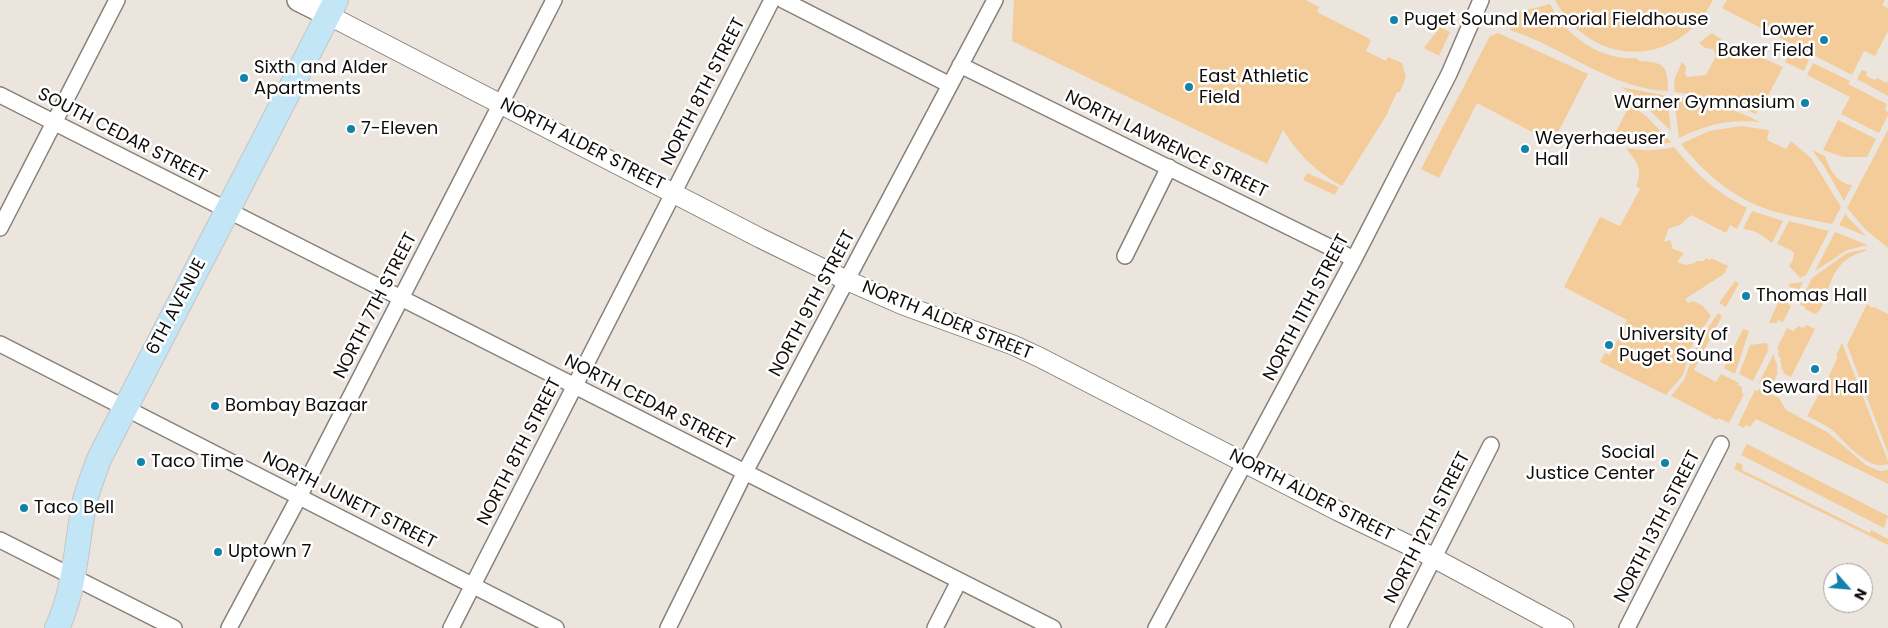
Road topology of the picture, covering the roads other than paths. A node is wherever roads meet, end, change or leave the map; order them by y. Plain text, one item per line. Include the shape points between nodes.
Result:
1 (117, 0) edge
2 (298, 0) edge
3 (554, 0) edge
4 (772, 0) edge
5 (783, 0) edge
6 (995, 0) edge
7 (1481, 0) edge
8 (332, 8) edge
9 (960, 65) junction
10 (950, 85) junction
11 (0, 95) edge
12 (501, 104) junction
13 (54, 122) junction
14 (1169, 167) junction
15 (674, 193) junction
16 (228, 210) junction
17 (0, 228) edge
18 (1125, 256) dead end
19 (1354, 259) junction
20 (846, 280) junction
21 (402, 298) junction
22 (0, 344) edge
23 (575, 386) junction
24 (125, 408) junction
25 (1721, 444) dead end
26 (1491, 445) dead end
27 (1246, 462) junction
28 (745, 472) junction
29 (300, 497) junction
30 (0, 540) edge
31 (1434, 558) junction
32 (73, 578) junction
33 (959, 580) junction
34 (473, 586) junction
35 (56, 628) edge
36 (174, 628) edge
37 (229, 628) edge
38 (451, 628) edge
39 (556, 628) edge
40 (668, 628) edge
41 (934, 628) edge
42 (1053, 628) edge
43 (1156, 628) edge
44 (1398, 628) edge
45 (1564, 628) edge
46 (1627, 628) edge

1 - 13 street
2 - 8 main road
3 - 12 street, NORTH 7TH STREET
4 - 15 street, NORTH 8TH STREET
5 - 10 street
6 - 9 street, NORTH 9TH STREET
7 - 19 street, NORTH 11TH STREET via 1449,74
8 - 12 street, NORTH ALDER STREET
8 - 16 main road, 6TH AVENUE
9 - 10 street, NORTH 9TH STREET
9 - 14 street, NORTH LAWRENCE STREET
10 - 20 street, NORTH 9TH STREET
11 - 13 street, SOUTH CEDAR STREET
12 - 15 street, NORTH ALDER STREET
12 - 21 street, NORTH 7TH STREET
13 - 16 street, SOUTH CEDAR STREET
13 - 17 street
14 - 18 street
14 - 19 street, NORTH LAWRENCE STREET
15 - 20 street, NORTH ALDER STREET
15 - 23 street, NORTH 8TH STREET
16 - 21 street, NORTH CEDAR STREET
16 - 24 main road, 6TH AVENUE
19 - 27 street, NORTH 11TH STREET
20 - 27 street, NORTH ALDER STREET via 1030,353
20 - 28 street, NORTH 9TH STREET
21 - 23 street, NORTH CEDAR STREET
21 - 29 street, NORTH 7TH STREET
22 - 24 street, NORTH JUNETT STREET
23 - 28 street, NORTH CEDAR STREET
23 - 34 street, NORTH 8TH STREET
24 - 29 street, NORTH JUNETT STREET
24 - 32 main road, 6TH AVENUE via 91,480
25 - 46 street, NORTH 13TH STREET
26 - 31 street, NORTH 12TH STREET
27 - 31 street, NORTH ALDER STREET
27 - 43 street, NORTH 11TH STREET
28 - 33 street, NORTH CEDAR STREET
28 - 40 street, NORTH 9TH STREET
29 - 34 street, NORTH JUNETT STREET
29 - 37 street, NORTH 7TH STREET
30 - 32 street
31 - 44 street, NORTH 12TH STREET
31 - 45 street, NORTH ALDER STREET
32 - 35 main road, 6TH AVENUE via 66,607
32 - 36 street
33 - 41 street
33 - 42 street, NORTH CEDAR STREET
34 - 38 street, NORTH 8TH STREET
34 - 39 street, NORTH JUNETT STREET

